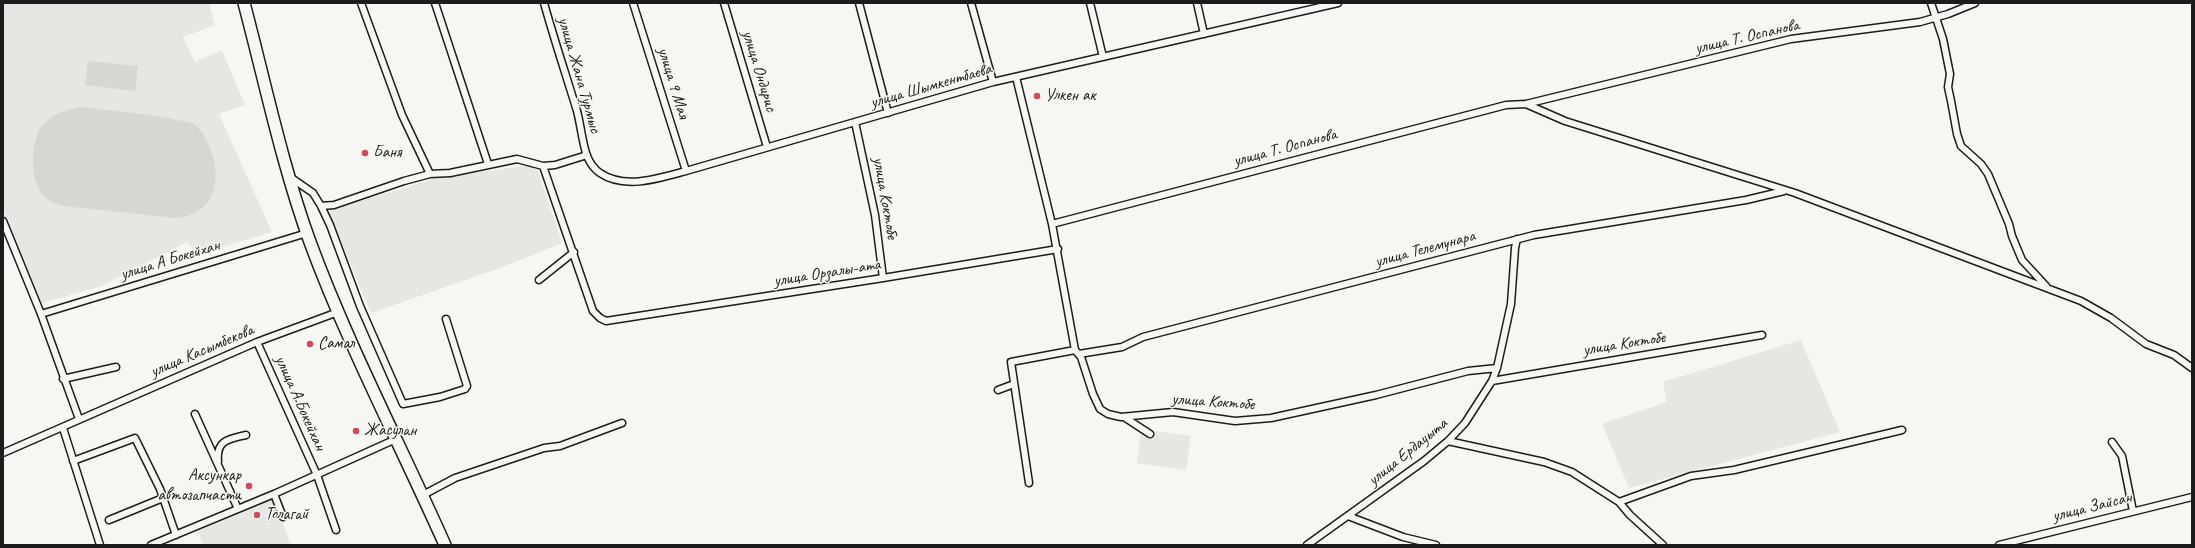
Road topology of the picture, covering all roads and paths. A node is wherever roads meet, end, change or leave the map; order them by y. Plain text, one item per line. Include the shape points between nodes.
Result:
1 (244, 3) edge
2 (361, 3) edge
3 (435, 3) edge
4 (544, 3) edge
5 (633, 3) edge
6 (724, 3) edge
7 (859, 3) edge
8 (971, 3) edge
9 (1090, 3) edge
10 (1197, 3) edge
11 (1338, 3) edge
12 (1931, 3) edge
13 (1975, 3) edge
14 (1936, 18) junction
15 (1204, 34) junction
16 (1104, 57) junction
17 (1016, 77) junction
18 (993, 82) junction
19 (1526, 104) junction
20 (888, 113) junction
21 (855, 122) junction
22 (767, 146) junction
23 (587, 155) junction
24 (488, 164) junction
25 (543, 166) junction
26 (686, 171) junction
27 (430, 174) junction
28 (290, 177) junction
29 (1784, 191) junction
30 (321, 206) junction
31 (3, 221) edge
32 (1052, 224) junction
33 (307, 233) junction
34 (1517, 239) junction
35 (1058, 249) junction
36 (574, 252) junction
37 (883, 278) junction
38 (539, 280) dead end
39 (2046, 287) junction
40 (338, 312) junction
41 (41, 314) junction
42 (446, 319) dead end
43 (1762, 335) dead end
44 (257, 342) junction
45 (1077, 352) junction
46 (116, 367) dead end
47 (1496, 368) junction
48 (2192, 368) edge
49 (63, 379) junction
50 (1492, 381) junction
51 (1014, 384) junction
52 (998, 390) dead end
53 (195, 414) dead end
54 (1124, 417) junction
55 (79, 419) junction
56 (622, 423) dead end
57 (63, 428) junction
58 (1902, 430) dead end
59 (1150, 434) dead end
60 (246, 436) dead end
61 (396, 439) junction
62 (1448, 440) junction
63 (2112, 442) dead end
64 (3, 453) edge
65 (73, 461) junction
66 (219, 468) junction
67 (317, 475) junction
68 (1029, 483) dead end
69 (274, 494) junction
70 (422, 495) junction
71 (2192, 497) edge
72 (163, 498) junction
73 (1620, 502) junction
74 (238, 509) junction
75 (2133, 511) junction
76 (1348, 516) junction
77 (283, 517) dead end
78 (109, 520) dead end
79 (336, 530) dead end
80 (176, 535) junction
81 (163, 543) edge
82 (100, 545) edge
83 (151, 545) edge
84 (445, 545) edge
85 (1307, 545) edge
86 (1436, 545) edge
87 (1663, 545) edge
88 (1999, 545) edge

1 - 28 highway
2 - 27 street via 402,115
3 - 24 street
4 - 23 street, улица Жана Турмыс
5 - 26 street, улица 9 Мая
6 - 22 street, улица Ондирис
7 - 20 street
8 - 18 street
9 - 16 street
10 - 15 street
11 - 15 street, улица Шымкентбаева
12 - 14 street
13 - 14 street, улица Т. Оспанова
14 - 19 street, улица Т. Оспанова via 1791,39
14 - 39 street via 1948,62 1949,94 1957,134 1962,146 1988,174 2022,260
15 - 16 street, улица Шымкентбаева
16 - 17 street, улица Шымкентбаева
17 - 18 street, улица Шымкентбаева
17 - 32 street, улица Коктобе
18 - 20 street, улица Шымкентбаева
19 - 29 street, улица Т. Оспанова via 1564,121
19 - 32 street, улица Т. Оспанова via 1506,105
20 - 21 street, улица Шымкентбаева
21 - 22 street, улица Шымкентбаева
21 - 37 street, улица Коктобе via 870,186
22 - 26 street, улица Шымкентбаева
23 - 25 street
23 - 26 street, улица Шымкентбаева via 594,168 617,180 646,180
24 - 25 street via 517,158
24 - 27 street via 450,173
25 - 36 street
27 - 30 street via 334,205
28 - 30 street via 313,193
28 - 33 highway
29 - 34 street, улица Телемунара via 1746,200
29 - 39 street, улица Т. Оспанова
30 - 42 street via 360,306 403,404 440,398 465,390 467,386
31 - 41 street
32 - 35 street, улица Коктобе
33 - 40 highway
33 - 41 street, улица А Бокейхан
34 - 45 street, улица Телемунара via 1143,337 1122,347
34 - 47 street, улица Ердауыта via 1511,304
35 - 37 street, улица Орзалы-ата
35 - 45 street, улица Коктобе
36 - 37 street, улица Орзалы-ата via 593,311 600,318 612,321
36 - 38 street
39 - 48 street, улица Т. Оспанова via 2097,309 2146,344 2174,355
40 - 44 street, улица Касымбекова
40 - 61 highway
41 - 49 street
43 - 50 street, улица Коктобе
44 - 55 street, улица Касымбекова
44 - 67 street, улица А.Бокейхан
45 - 51 street, улица Телемунара via 1011,362
45 - 54 street, улица Коктобе via 1100,409
46 - 49 street
47 - 50 street, улица Ердауыта
47 - 54 street, улица Коктобе via 1468,371 1271,418 1235,421 1173,412
49 - 55 street
50 - 62 street, улица Ердауыта via 1465,423
51 - 52 street
51 - 68 street
53 - 66 street
54 - 59 street
55 - 57 street, улица Касымбекова
56 - 70 street via 560,446 544,448 455,478
57 - 64 street, улица Касымбекова
57 - 65 street
58 - 73 street via 1734,470 1691,476
60 - 66 street via 232,438 220,445 217,451
61 - 67 street, улица А.Бокейхан
61 - 70 highway
62 - 73 street via 1544,462 1565,470
62 - 76 street, улица Ердауыта via 1391,486
63 - 75 street via 2122,456
65 - 72 street via 135,438
65 - 82 street
66 - 74 street
67 - 69 street, улица А.Бокейхан
67 - 79 street, улица А.Бокейхан
69 - 74 street, улица А.Бокейхан
69 - 77 street
70 - 84 highway
71 - 75 street, улица Зайсан
72 - 78 street
72 - 80 street
73 - 87 street via 1630,515
74 - 80 street, улица А.Бокейхан
75 - 88 street, улица Зайсан
76 - 85 street, улица Ердауыта
76 - 86 street via 1403,537
80 - 81 street, улица А.Бокейхан
81 - 83 street, улица А.Бокейхан

